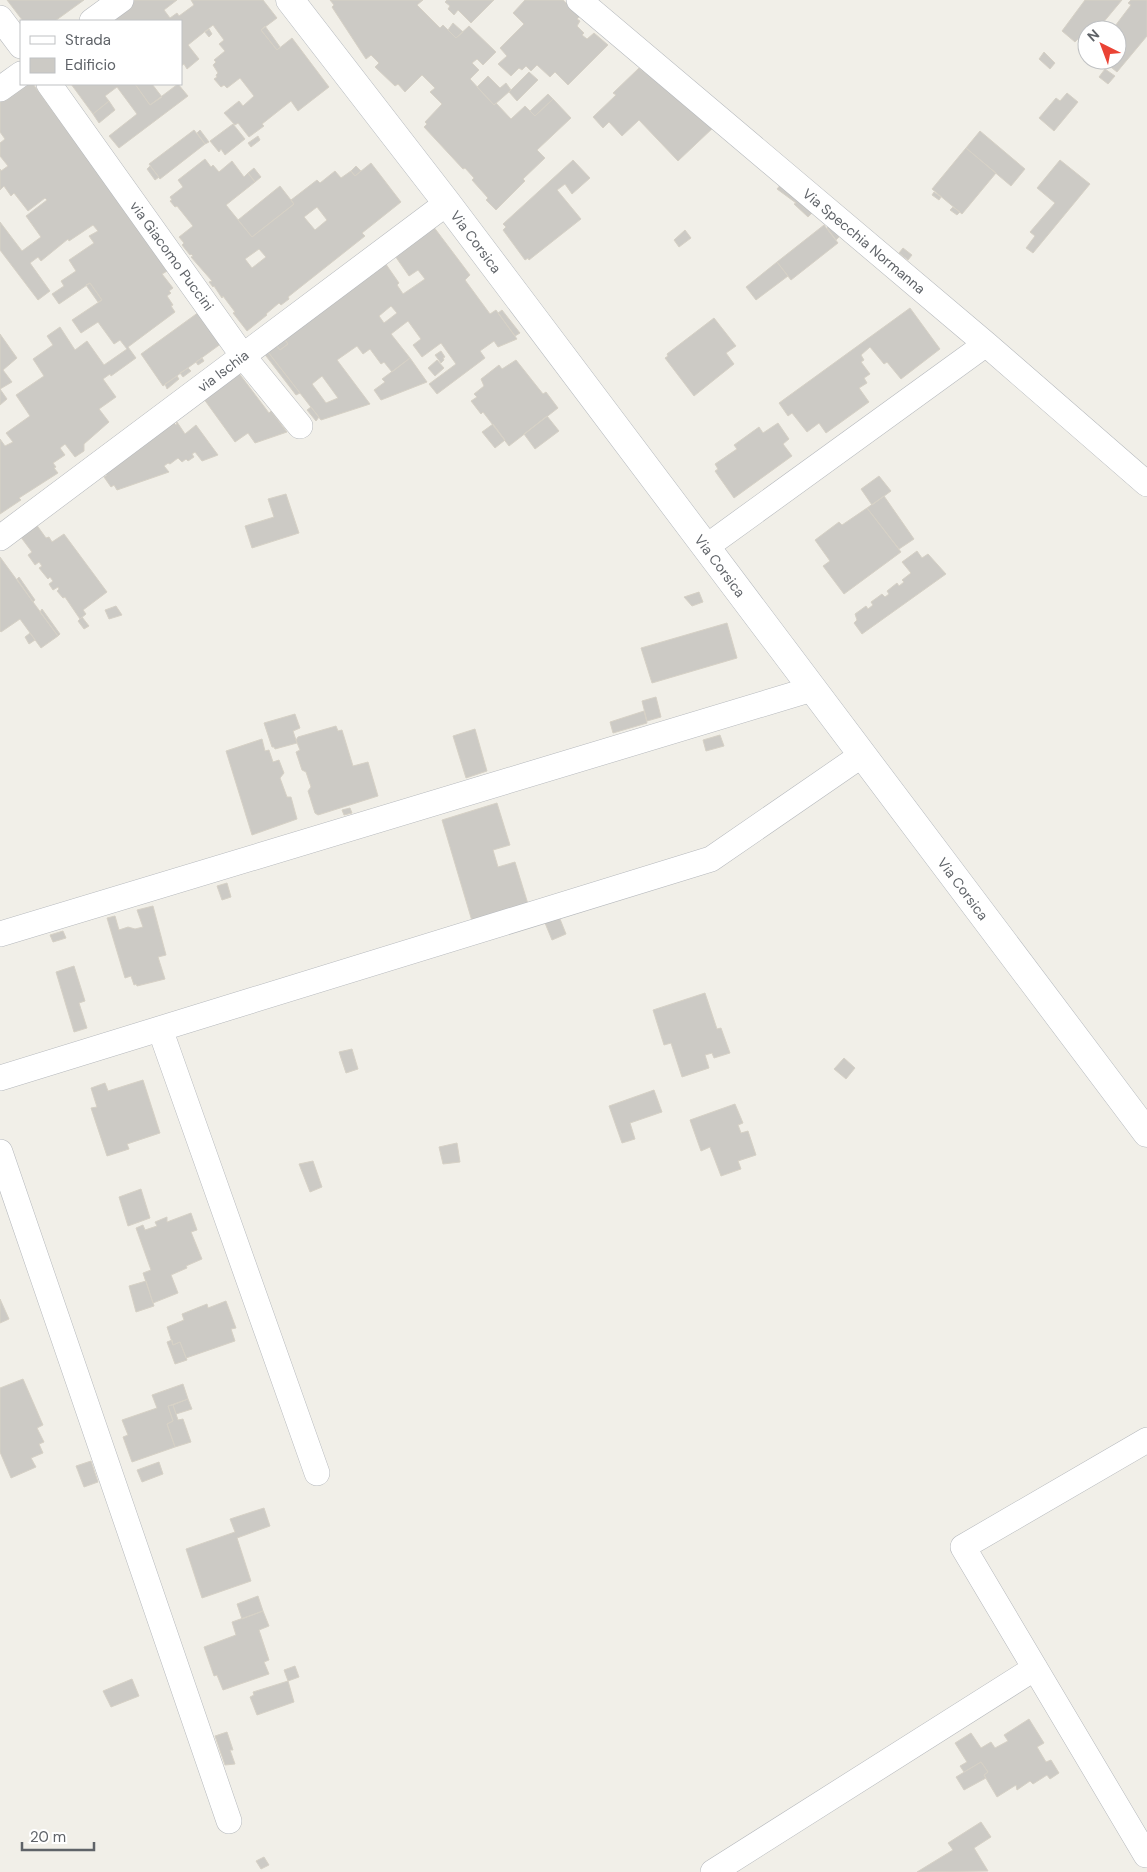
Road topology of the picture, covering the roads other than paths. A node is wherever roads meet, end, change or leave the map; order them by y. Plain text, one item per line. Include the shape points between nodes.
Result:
1 (121, 0) edge
2 (290, 0) edge
3 (579, 0) edge
4 (0, 18) edge
5 (93, 20) edge
6 (20, 45) edge
7 (20, 75) edge
8 (50, 85) edge
9 (0, 89) edge
10 (447, 203) junction
11 (986, 344) junction
12 (243, 356) junction
13 (300, 426) dead end
14 (1147, 484) edge
15 (0, 538) edge
16 (706, 547) junction
17 (812, 689) junction
18 (862, 755) junction
19 (0, 934) edge
20 (160, 1028) junction
21 (0, 1078) edge
22 (1147, 1133) edge
23 (0, 1152) edge
24 (1147, 1440) edge
25 (317, 1473) dead end
26 (1035, 1668) junction
27 (229, 1821) dead end
28 (1146, 1855) edge
29 (713, 1872) edge

1 - 5 street
2 - 10 main road, Via Corsica
3 - 11 street, Via Specchia Normanna
4 - 6 street
7 - 9 street
8 - 12 street, via Giacomo Puccini
10 - 12 street, via Ischia
10 - 16 main road, Via Corsica
11 - 14 street, Via Specchia Normanna
11 - 16 street
12 - 13 street, via Giacomo Puccini
12 - 15 street, via Ischia
16 - 17 main road, Via Corsica
17 - 18 main road, Via Corsica
17 - 19 street
18 - 20 street via 711,858
18 - 22 main road, Via Corsica
20 - 21 street
20 - 25 street
23 - 27 street
24 - 26 street via 963,1547
26 - 28 street
26 - 29 street

